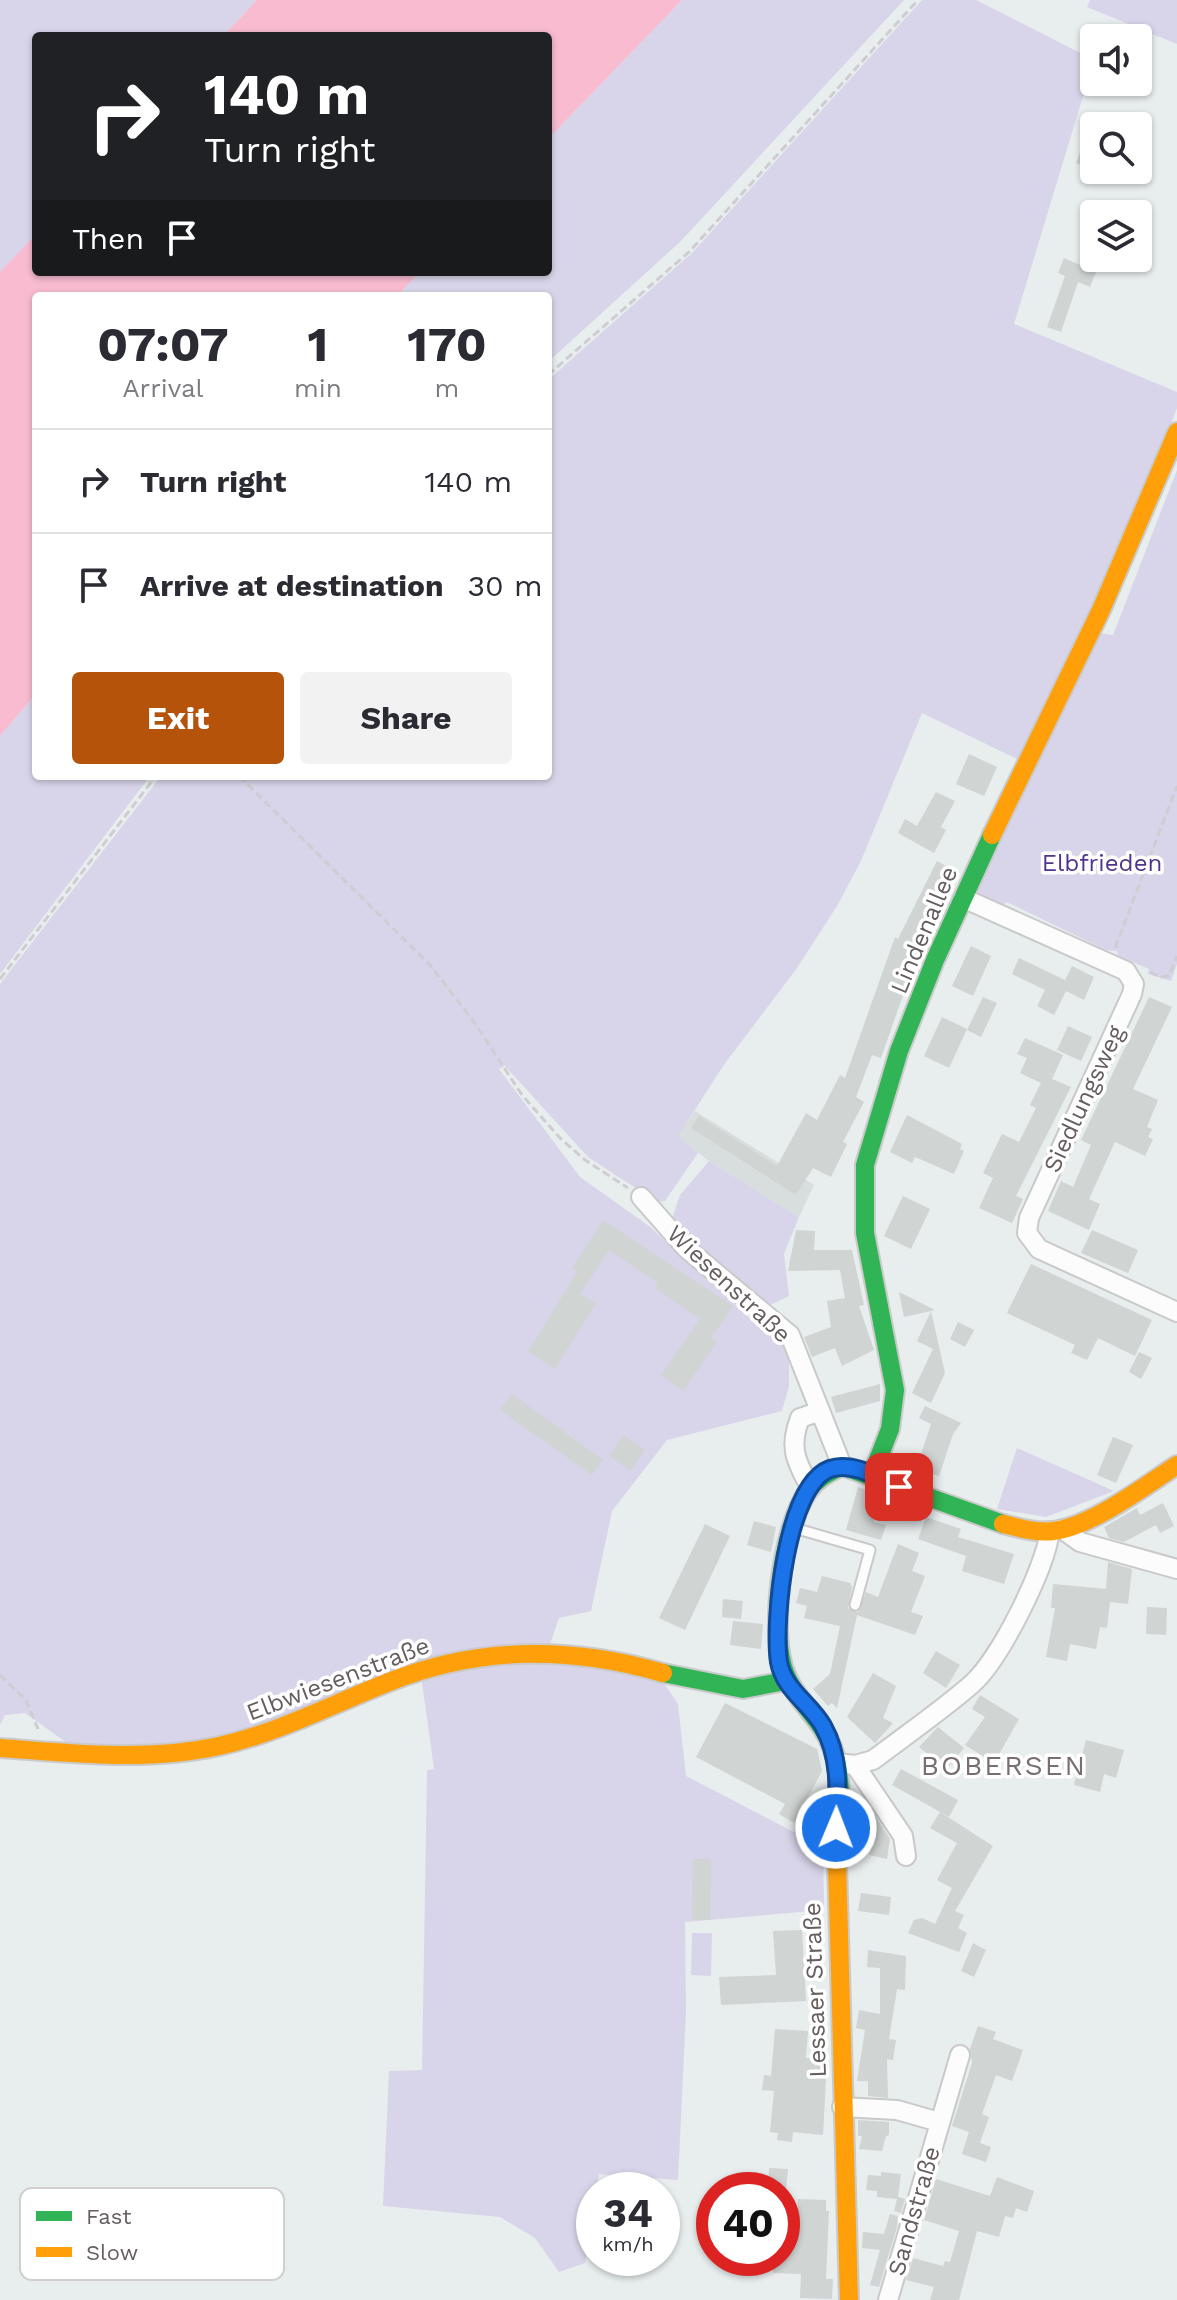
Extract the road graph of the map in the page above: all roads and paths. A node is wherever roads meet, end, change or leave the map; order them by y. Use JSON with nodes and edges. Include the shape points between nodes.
{"nodes":[{"id":1,"x":918,"y":0,"type":"edge"},
{"id":2,"x":552,"y":372,"type":"edge"},
{"id":3,"x":1177,"y":432,"type":"edge"},
{"id":4,"x":153,"y":780,"type":"edge"},
{"id":5,"x":243,"y":780,"type":"edge"},
{"id":6,"x":1177,"y":786,"type":"edge"},
{"id":7,"x":963,"y":898,"type":"junction"},
{"id":8,"x":1177,"y":956,"type":"edge"},
{"id":9,"x":1108,"y":962,"type":"junction"},
{"id":10,"x":1131,"y":976,"type":"junction"},
{"id":11,"x":0,"y":979,"type":"edge"},
{"id":12,"x":641,"y":1197,"type":"joint"},
{"id":13,"x":1177,"y":1312,"type":"edge"},
{"id":14,"x":818,"y":1412,"type":"junction"},
{"id":15,"x":1177,"y":1465,"type":"edge"},
{"id":16,"x":836,"y":1468,"type":"junction"},
{"id":17,"x":872,"y":1475,"type":"junction"},
{"id":18,"x":809,"y":1485,"type":"junction"},
{"id":19,"x":794,"y":1528,"type":"junction"},
{"id":20,"x":1056,"y":1530,"type":"junction"},
{"id":21,"x":1177,"y":1569,"type":"edge"},
{"id":22,"x":855,"y":1605,"type":"dead end"},
{"id":23,"x":0,"y":1675,"type":"edge"},
{"id":24,"x":785,"y":1681,"type":"junction"},
{"id":25,"x":0,"y":1748,"type":"edge"},
{"id":26,"x":48,"y":1751,"type":"junction"},
{"id":27,"x":846,"y":1764,"type":"junction"},
{"id":28,"x":906,"y":1856,"type":"dead end"},
{"id":29,"x":960,"y":2055,"type":"dead end"},
{"id":30,"x":842,"y":2107,"type":"junction"},
{"id":31,"x":939,"y":2122,"type":"junction"},
{"id":32,"x":849,"y":2300,"type":"edge"},
{"id":33,"x":888,"y":2300,"type":"edge"}],
"edges":[{"from":1,"to":2,"type":"path","via":[[689,252]]},
{"from":3,"to":7,"type":"street","name":"Lindenallee","via":[[1112,592]]},
{"from":4,"to":11,"type":"path"},
{"from":5,"to":12,"type":"path","via":[[430,965],[522,1095],[560,1138]]},
{"from":6,"to":9,"type":"path"},
{"from":7,"to":9,"type":"street"},
{"from":7,"to":17,"type":"street","name":"Lindenallee","via":[[907,1033],[863,1171],[863,1225],[895,1398],[889,1437]]},
{"from":8,"to":10,"type":"path","via":[[1169,976]]},
{"from":9,"to":10,"type":"street"},
{"from":10,"to":13,"type":"street","name":"Siedlungsweg","via":[[1132,994],[1029,1218],[1027,1233],[1039,1249]]},
{"from":12,"to":14,"type":"street","name":"Wiesenstraße","via":[[686,1248],[790,1335]]},
{"from":14,"to":16,"type":"street","name":"Wiesenstraße"},
{"from":14,"to":18,"type":"street","via":[[800,1418],[793,1436],[792,1453]]},
{"from":15,"to":20,"type":"street"},
{"from":16,"to":17,"type":"street"},
{"from":16,"to":18,"type":"street"},
{"from":17,"to":20,"type":"street","via":[[1014,1527]]},
{"from":18,"to":19,"type":"street"},
{"from":19,"to":22,"type":"lane","via":[[870,1550]]},
{"from":19,"to":24,"type":"street","via":[[781,1596],[779,1663]]},
{"from":20,"to":21,"type":"street","via":[[1080,1542]]},
{"from":20,"to":27,"type":"street","via":[[1032,1591],[973,1683],[873,1760]]},
{"from":23,"to":26,"type":"path","via":[[26,1700]]},
{"from":24,"to":26,"type":"street","name":"Elbwiesenstraße","via":[[743,1689],[602,1657],[481,1656],[430,1667],[285,1727],[208,1749],[98,1756]]},
{"from":24,"to":27,"type":"street","name":"Lessaer Straße"},
{"from":25,"to":26,"type":"street","name":"Elbwiesenstraße"},
{"from":27,"to":28,"type":"street","via":[[903,1836]]},
{"from":27,"to":30,"type":"street","name":"Lessaer Straße","via":[[835,1856]]},
{"from":29,"to":31,"type":"street","name":"Sandstraße"},
{"from":30,"to":31,"type":"street","name":"Sandstraße","via":[[897,2110]]},
{"from":30,"to":32,"type":"street","name":"Lessaer Straße"},
{"from":31,"to":33,"type":"street","name":"Sandstraße"}]}
